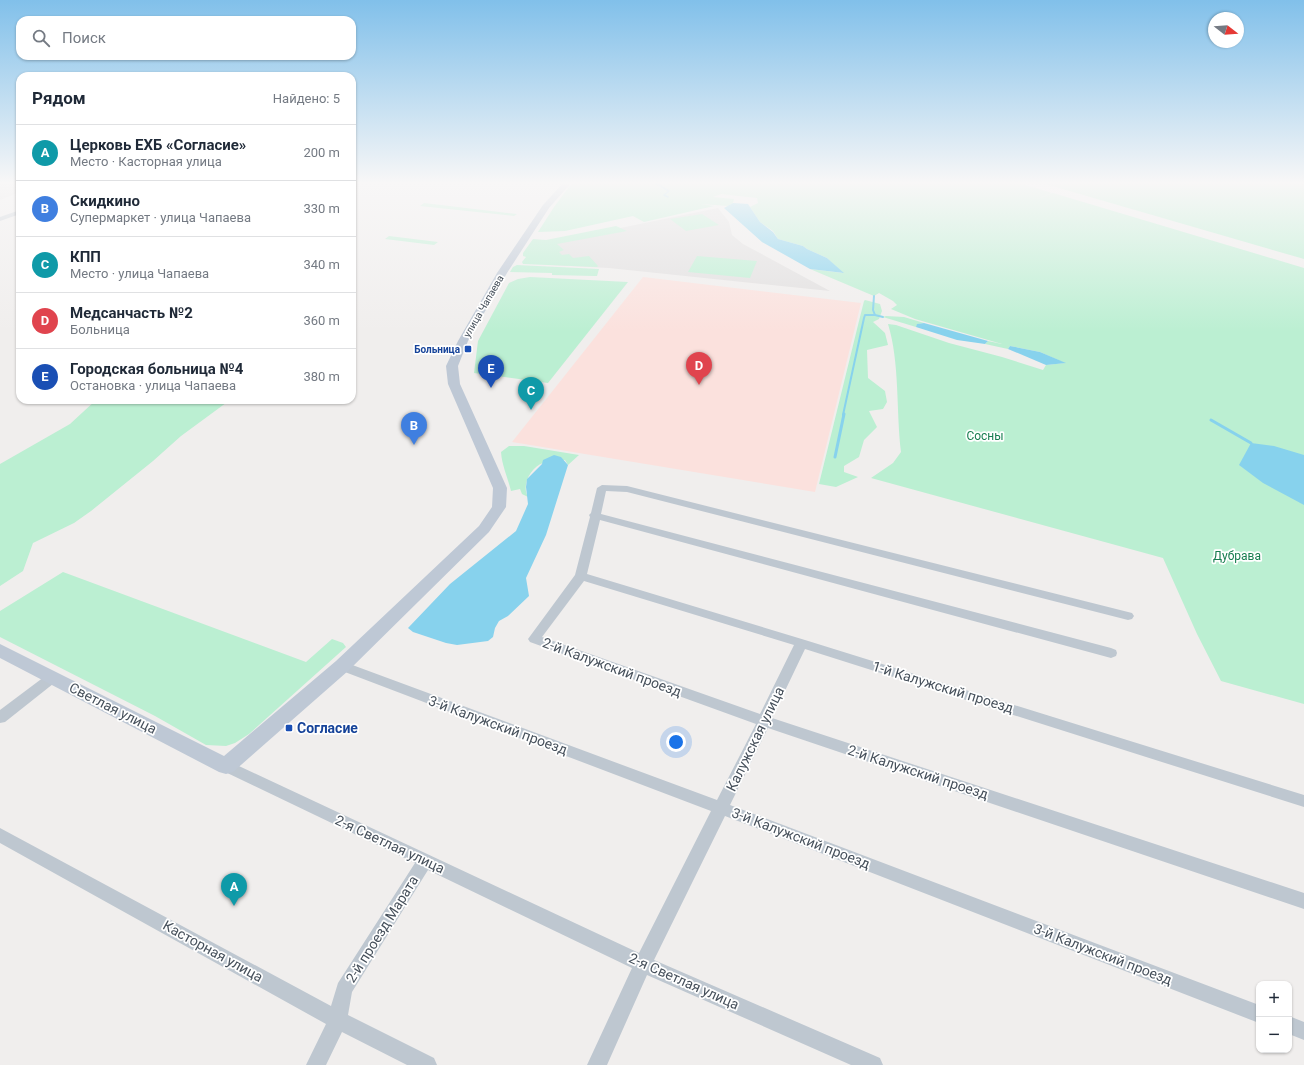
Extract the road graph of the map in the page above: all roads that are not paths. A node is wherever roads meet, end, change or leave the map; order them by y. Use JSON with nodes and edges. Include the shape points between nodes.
{"nodes":[{"id":1,"x":529,"y":233,"type":"edge"},
{"id":2,"x":594,"y":515,"type":"junction"},
{"id":3,"x":581,"y":576,"type":"junction"},
{"id":4,"x":1128,"y":616,"type":"dead end"},
{"id":5,"x":801,"y":643,"type":"junction"},
{"id":6,"x":0,"y":650,"type":"edge"},
{"id":7,"x":1111,"y":653,"type":"dead end"},
{"id":8,"x":342,"y":666,"type":"junction"},
{"id":9,"x":53,"y":677,"type":"junction"},
{"id":10,"x":0,"y":718,"type":"edge"},
{"id":11,"x":764,"y":721,"type":"junction"},
{"id":12,"x":226,"y":766,"type":"junction"},
{"id":13,"x":1304,"y":801,"type":"edge"},
{"id":14,"x":721,"y":808,"type":"junction"},
{"id":15,"x":0,"y":835,"type":"edge"},
{"id":16,"x":425,"y":861,"type":"junction"},
{"id":17,"x":1304,"y":901,"type":"edge"},
{"id":18,"x":643,"y":964,"type":"junction"},
{"id":19,"x":1256,"y":1013,"type":"edge"},
{"id":20,"x":338,"y":1020,"type":"junction"},
{"id":21,"x":1292,"y":1026,"type":"edge"},
{"id":22,"x":1304,"y":1031,"type":"edge"},
{"id":23,"x":316,"y":1065,"type":"edge"},
{"id":24,"x":427,"y":1065,"type":"edge"},
{"id":25,"x":597,"y":1065,"type":"edge"},
{"id":26,"x":873,"y":1065,"type":"edge"}],
"edges":[{"from":1,"to":8,"type":"street","name":"улица Чапаева","via":[[502,273],[463,341],[452,366],[454,384],[500,488],[499,507],[484,529]]},
{"from":2,"to":3,"type":"street"},
{"from":2,"to":4,"type":"street","via":[[602,488],[627,489]]},
{"from":2,"to":7,"type":"street"},
{"from":3,"to":5,"type":"street","name":"1-й Калужский проезд"},
{"from":3,"to":11,"type":"street","name":"2-й Калужский проезд","via":[[534,639]]},
{"from":5,"to":11,"type":"street","name":"Калужская улица"},
{"from":5,"to":13,"type":"street","name":"1-й Калужский проезд"},
{"from":6,"to":9,"type":"street","name":"Светлая улица"},
{"from":8,"to":12,"type":"street"},
{"from":8,"to":14,"type":"street","name":"3-й Калужский проезд"},
{"from":9,"to":10,"type":"street"},
{"from":9,"to":12,"type":"street","name":"Светлая улица"},
{"from":11,"to":14,"type":"street","name":"Калужская улица"},
{"from":11,"to":17,"type":"street","name":"2-й Калужский проезд"},
{"from":12,"to":16,"type":"street","name":"2-я Светлая улица"},
{"from":14,"to":18,"type":"street","name":"Калужская улица"},
{"from":14,"to":19,"type":"street","name":"3-й Калужский проезд"},
{"from":15,"to":20,"type":"street","name":"Касторная улица"},
{"from":16,"to":18,"type":"street","name":"2-я Светлая улица"},
{"from":16,"to":20,"type":"street","name":"2-й проезд Марата","via":[[344,989]]},
{"from":18,"to":25,"type":"street","name":"Калужская улица"},
{"from":18,"to":26,"type":"street","name":"2-я Светлая улица"},
{"from":20,"to":23,"type":"street","name":"2-й проезд Марата"},
{"from":20,"to":24,"type":"street","name":"Касторная улица"},
{"from":21,"to":22,"type":"street"}]}
